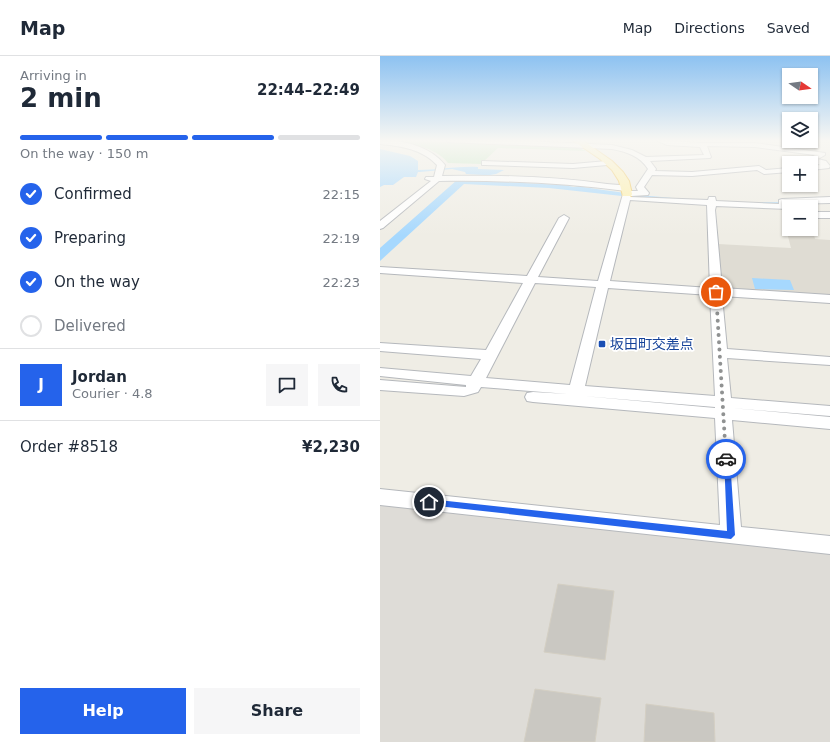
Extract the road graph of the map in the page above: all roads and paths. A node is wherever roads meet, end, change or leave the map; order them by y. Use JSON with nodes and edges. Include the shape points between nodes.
{"nodes":[{"id":1,"x":520,"y":172,"type":"edge"},
{"id":2,"x":618,"y":172,"type":"edge"},
{"id":3,"x":714,"y":172,"type":"edge"},
{"id":4,"x":651,"y":173,"type":"joint"},
{"id":5,"x":432,"y":174,"type":"junction"},
{"id":6,"x":572,"y":174,"type":"dead end"},
{"id":7,"x":645,"y":192,"type":"junction"},
{"id":8,"x":625,"y":195,"type":"junction"},
{"id":9,"x":830,"y":200,"type":"edge"},
{"id":10,"x":711,"y":204,"type":"junction"},
{"id":11,"x":782,"y":208,"type":"edge"},
{"id":12,"x":818,"y":208,"type":"edge"},
{"id":13,"x":830,"y":208,"type":"edge"},
{"id":14,"x":770,"y":209,"type":"junction"},
{"id":15,"x":782,"y":212,"type":"edge"},
{"id":16,"x":818,"y":214,"type":"edge"},
{"id":17,"x":830,"y":215,"type":"edge"},
{"id":18,"x":380,"y":218,"type":"edge"},
{"id":19,"x":564,"y":218,"type":"dead end"},
{"id":20,"x":380,"y":226,"type":"edge"},
{"id":21,"x":380,"y":270,"type":"edge"},
{"id":22,"x":531,"y":280,"type":"junction"},
{"id":23,"x":603,"y":285,"type":"junction"},
{"id":24,"x":716,"y":292,"type":"junction"},
{"id":25,"x":830,"y":299,"type":"edge"},
{"id":26,"x":380,"y":347,"type":"edge"},
{"id":27,"x":721,"y":353,"type":"junction"},
{"id":28,"x":491,"y":355,"type":"junction"},
{"id":29,"x":830,"y":361,"type":"edge"},
{"id":30,"x":380,"y":372,"type":"edge"},
{"id":31,"x":380,"y":385,"type":"edge"},
{"id":32,"x":474,"y":386,"type":"junction"},
{"id":33,"x":576,"y":395,"type":"junction"},
{"id":34,"x":724,"y":408,"type":"junction"},
{"id":35,"x":830,"y":411,"type":"edge"},
{"id":36,"x":830,"y":423,"type":"edge"},
{"id":37,"x":380,"y":497,"type":"edge"},
{"id":38,"x":731,"y":535,"type":"junction"},
{"id":39,"x":830,"y":546,"type":"edge"}],
"edges":[{"from":1,"to":6,"type":"street"},
{"from":2,"to":8,"type":"main road","via":[[625,183]]},
{"from":3,"to":4,"type":"street"},
{"from":4,"to":7,"type":"street","via":[[640,187]]},
{"from":5,"to":8,"type":"street","via":[[567,181]]},
{"from":5,"to":18,"type":"street"},
{"from":5,"to":20,"type":"street","via":[[435,182]]},
{"from":7,"to":8,"type":"street"},
{"from":7,"to":10,"type":"street"},
{"from":8,"to":10,"type":"street"},
{"from":8,"to":23,"type":"street"},
{"from":9,"to":10,"type":"street"},
{"from":10,"to":14,"type":"street"},
{"from":10,"to":24,"type":"street"},
{"from":11,"to":14,"type":"street"},
{"from":12,"to":13,"type":"street"},
{"from":14,"to":15,"type":"street"},
{"from":16,"to":17,"type":"street"},
{"from":19,"to":22,"type":"street"},
{"from":21,"to":22,"type":"street"},
{"from":22,"to":23,"type":"street"},
{"from":22,"to":28,"type":"street"},
{"from":23,"to":24,"type":"street"},
{"from":23,"to":33,"type":"street"},
{"from":24,"to":25,"type":"street"},
{"from":24,"to":27,"type":"street"},
{"from":26,"to":28,"type":"street"},
{"from":27,"to":29,"type":"street"},
{"from":27,"to":34,"type":"street"},
{"from":28,"to":32,"type":"street"},
{"from":30,"to":32,"type":"street"},
{"from":31,"to":32,"type":"street"},
{"from":32,"to":33,"type":"street"},
{"from":33,"to":34,"type":"street"},
{"from":34,"to":35,"type":"street"},
{"from":34,"to":36,"type":"street"},
{"from":34,"to":38,"type":"street"},
{"from":37,"to":38,"type":"street"},
{"from":38,"to":39,"type":"street"}]}
